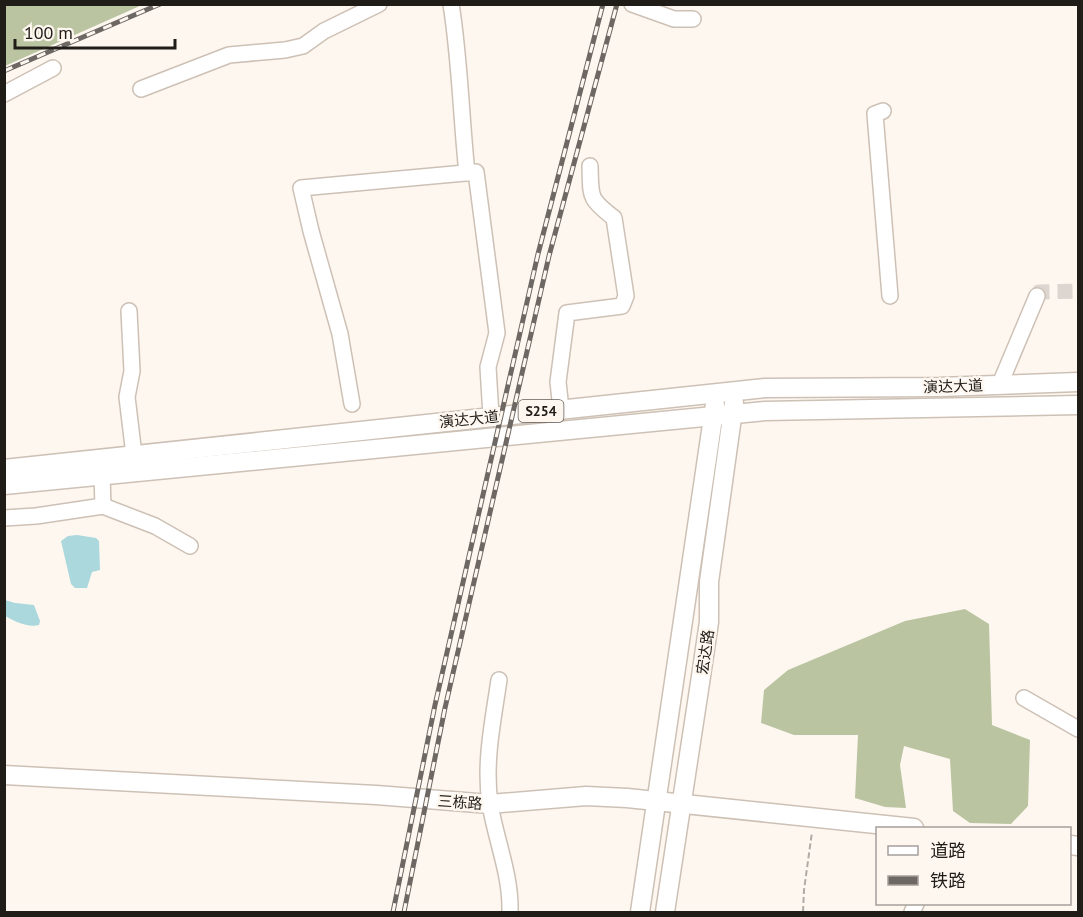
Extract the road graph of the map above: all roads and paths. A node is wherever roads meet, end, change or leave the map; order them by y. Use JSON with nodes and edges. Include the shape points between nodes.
{"nodes":[{"id":1,"x":379,"y":4,"type":"edge"},
{"id":2,"x":451,"y":4,"type":"edge"},
{"id":3,"x":632,"y":4,"type":"edge"},
{"id":4,"x":693,"y":19,"type":"dead end"},
{"id":5,"x":53,"y":68,"type":"dead end"},
{"id":6,"x":141,"y":89,"type":"dead end"},
{"id":7,"x":4,"y":93,"type":"edge"},
{"id":8,"x":883,"y":111,"type":"dead end"},
{"id":9,"x":590,"y":166,"type":"dead end"},
{"id":10,"x":466,"y":173,"type":"junction"},
{"id":11,"x":890,"y":296,"type":"dead end"},
{"id":12,"x":1037,"y":296,"type":"dead end"},
{"id":13,"x":129,"y":311,"type":"dead end"},
{"id":14,"x":1078,"y":381,"type":"edge"},
{"id":15,"x":1000,"y":384,"type":"junction"},
{"id":16,"x":736,"y":391,"type":"junction"},
{"id":17,"x":716,"y":393,"type":"junction"},
{"id":18,"x":352,"y":404,"type":"dead end"},
{"id":19,"x":1078,"y":405,"type":"edge"},
{"id":20,"x":561,"y":409,"type":"junction"},
{"id":21,"x":733,"y":414,"type":"junction"},
{"id":22,"x":714,"y":415,"type":"junction"},
{"id":23,"x":491,"y":416,"type":"junction"},
{"id":24,"x":134,"y":454,"type":"junction"},
{"id":25,"x":4,"y":469,"type":"edge"},
{"id":26,"x":102,"y":475,"type":"junction"},
{"id":27,"x":4,"y":485,"type":"edge"},
{"id":28,"x":103,"y":506,"type":"junction"},
{"id":29,"x":4,"y":518,"type":"edge"},
{"id":30,"x":190,"y":546,"type":"dead end"},
{"id":31,"x":499,"y":680,"type":"dead end"},
{"id":32,"x":1024,"y":698,"type":"dead end"},
{"id":33,"x":1078,"y":729,"type":"edge"},
{"id":34,"x":4,"y":775,"type":"edge"},
{"id":35,"x":656,"y":801,"type":"junction"},
{"id":36,"x":681,"y":803,"type":"junction"},
{"id":37,"x":490,"y":804,"type":"junction"},
{"id":38,"x":814,"y":818,"type":"junction"},
{"id":39,"x":904,"y":827,"type":"edge"},
{"id":40,"x":510,"y":912,"type":"edge"},
{"id":41,"x":640,"y":912,"type":"edge"},
{"id":42,"x":665,"y":912,"type":"edge"},
{"id":43,"x":803,"y":912,"type":"edge"}],
"edges":[{"from":1,"to":6,"type":"street","via":[[303,46],[229,55]]},
{"from":2,"to":10,"type":"street"},
{"from":3,"to":4,"type":"street","via":[[674,20]]},
{"from":5,"to":7,"type":"street"},
{"from":8,"to":11,"type":"street","via":[[875,114]]},
{"from":9,"to":20,"type":"street","via":[[594,203],[614,218],[626,296],[622,306],[567,313],[558,382]]},
{"from":10,"to":18,"type":"street","via":[[302,188],[310,231],[340,334]]},
{"from":10,"to":23,"type":"street","via":[[476,172],[497,333],[488,367]]},
{"from":12,"to":15,"type":"street"},
{"from":13,"to":24,"type":"street","via":[[132,371],[127,398]]},
{"from":14,"to":15,"type":"main road","name":"演达大道","number":"S254"},
{"from":15,"to":16,"type":"main road","name":"演达大道","number":"S254"},
{"from":16,"to":17,"type":"main road","name":"演达大道","number":"S254"},
{"from":16,"to":21,"type":"main road","name":"宏达路"},
{"from":17,"to":20,"type":"main road","name":"演达大道","number":"S254"},
{"from":17,"to":22,"type":"main road","name":"宏达路"},
{"from":19,"to":21,"type":"main road","name":"演达大道","number":"S254"},
{"from":20,"to":23,"type":"main road","name":"演达大道","number":"S254"},
{"from":21,"to":22,"type":"main road","name":"演达大道","number":"S254"},
{"from":21,"to":36,"type":"main road","name":"宏达路","via":[[709,582],[705,652]]},
{"from":22,"to":26,"type":"main road","name":"演达大道","number":"S254"},
{"from":22,"to":35,"type":"main road","name":"宏达路"},
{"from":23,"to":24,"type":"main road","name":"演达大道","number":"S254"},
{"from":24,"to":25,"type":"main road","name":"演达大道","number":"S254"},
{"from":26,"to":27,"type":"main road","name":"演达大道","number":"S254"},
{"from":26,"to":28,"type":"street"},
{"from":28,"to":29,"type":"street"},
{"from":28,"to":30,"type":"street","via":[[155,526]]},
{"from":31,"to":37,"type":"street","via":[[487,760]]},
{"from":32,"to":33,"type":"street"},
{"from":34,"to":37,"type":"main road","name":"三栋路"},
{"from":35,"to":36,"type":"main road","name":"三栋路"},
{"from":35,"to":37,"type":"main road","name":"三栋路","via":[[586,796]]},
{"from":35,"to":41,"type":"main road","name":"宏达路"},
{"from":36,"to":38,"type":"main road","name":"三栋路"},
{"from":36,"to":42,"type":"main road","name":"宏达路"},
{"from":37,"to":40,"type":"street","via":[[511,891]]},
{"from":38,"to":39,"type":"main road","name":"三栋路"},
{"from":38,"to":43,"type":"path"}]}
